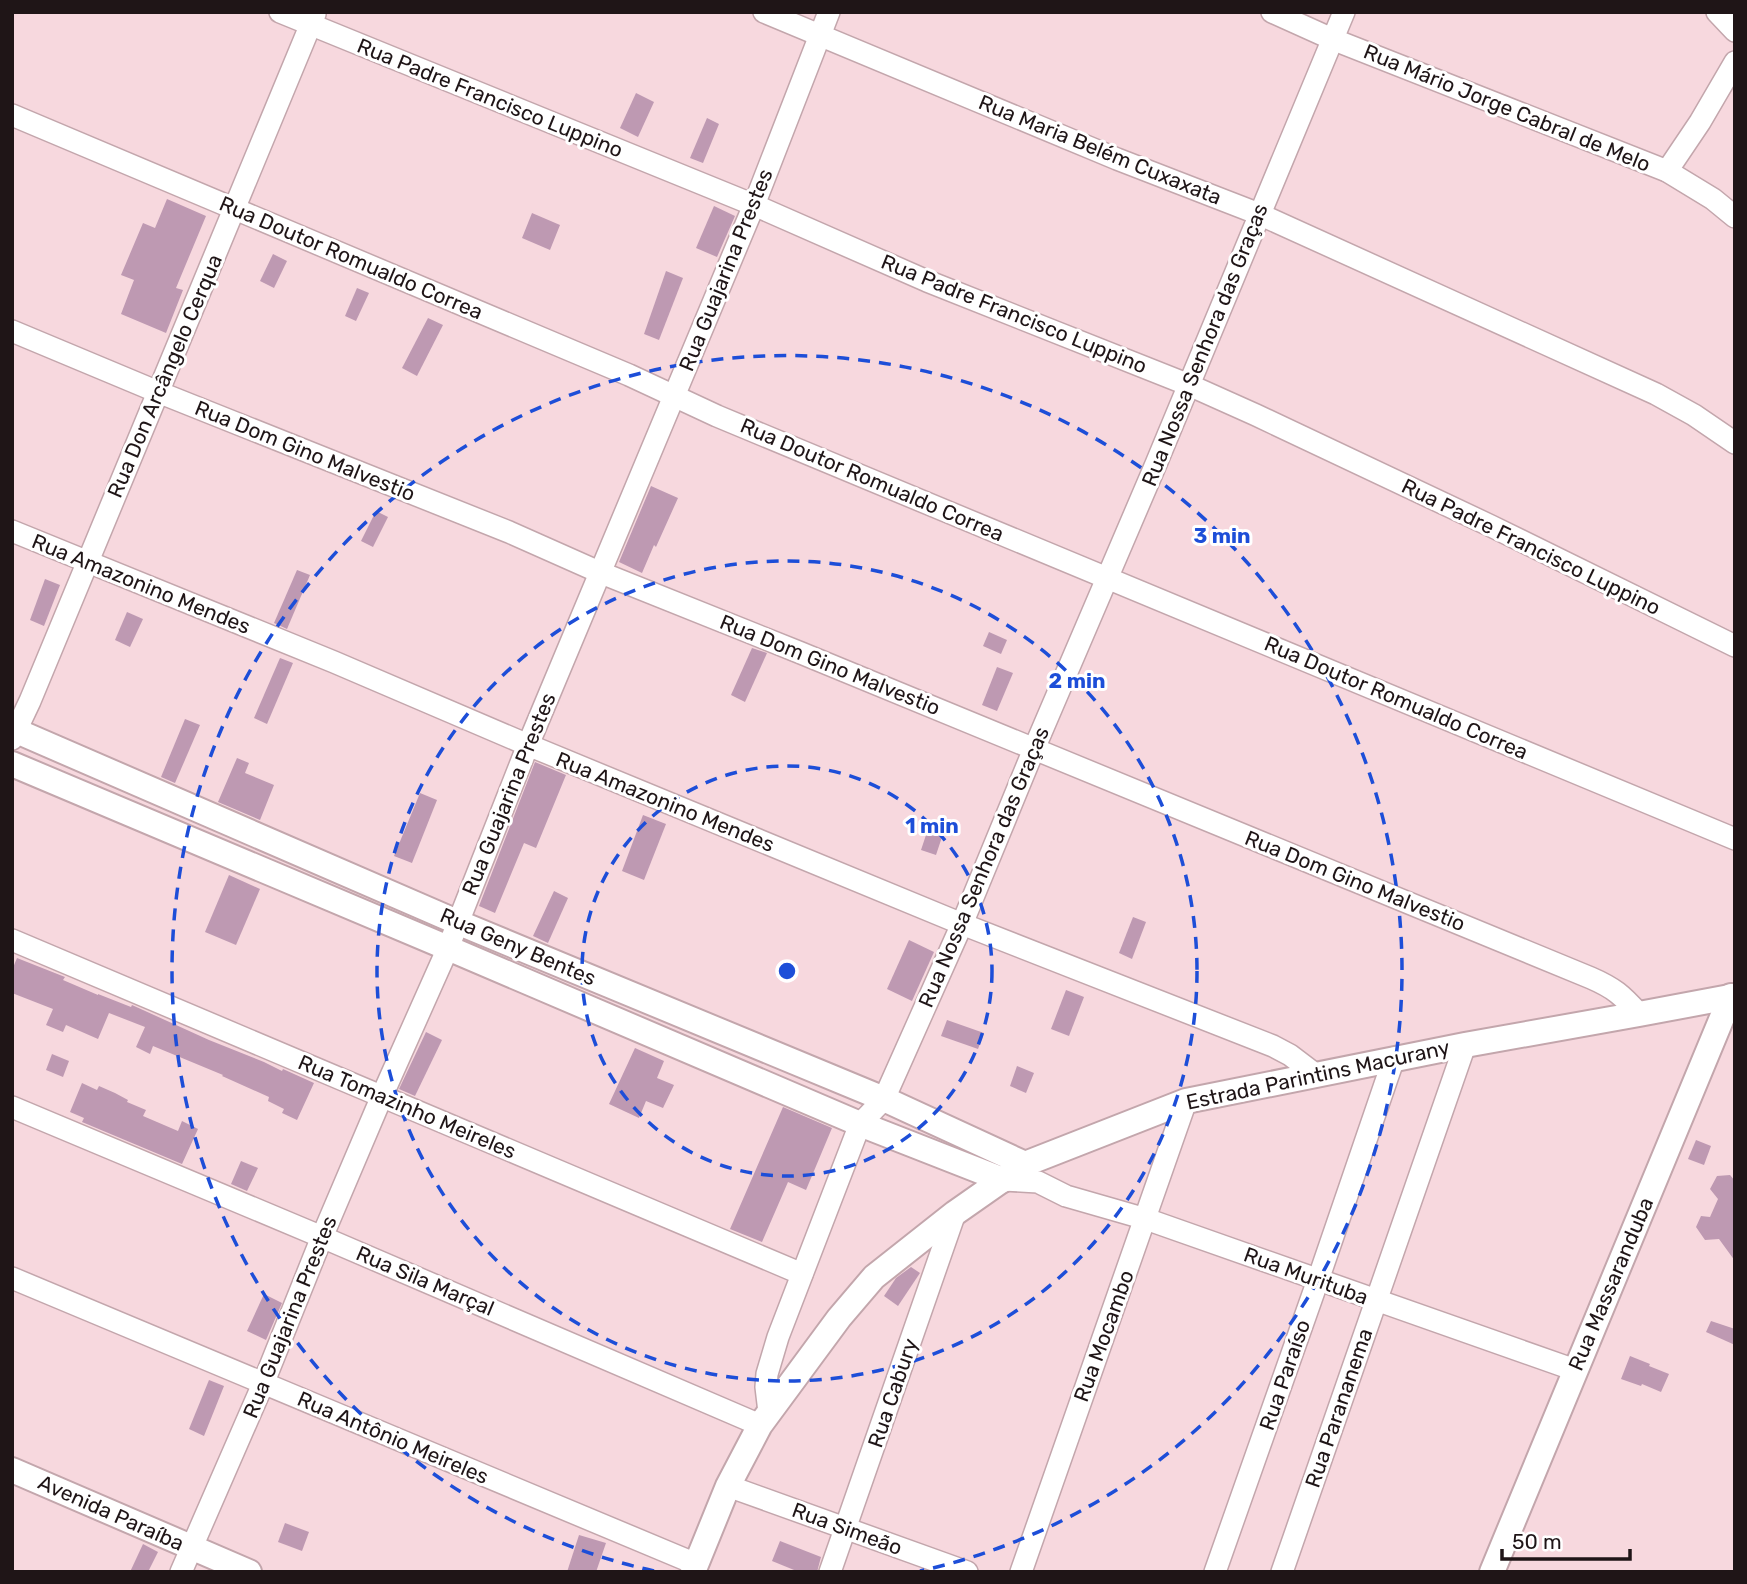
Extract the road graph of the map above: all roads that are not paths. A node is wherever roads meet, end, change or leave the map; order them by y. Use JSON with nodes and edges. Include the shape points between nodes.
{"nodes":[{"id":1,"x":280,"y":12,"type":"edge"},
{"id":2,"x":764,"y":12,"type":"edge"},
{"id":3,"x":829,"y":12,"type":"edge"},
{"id":4,"x":1272,"y":12,"type":"edge"},
{"id":5,"x":1344,"y":12,"type":"edge"},
{"id":6,"x":1717,"y":12,"type":"edge"},
{"id":7,"x":313,"y":18,"type":"edge"},
{"id":8,"x":1735,"y":32,"type":"edge"},
{"id":9,"x":821,"y":35,"type":"junction"},
{"id":10,"x":1332,"y":38,"type":"junction"},
{"id":11,"x":1735,"y":62,"type":"edge"},
{"id":12,"x":12,"y":116,"type":"edge"},
{"id":13,"x":1667,"y":170,"type":"junction"},
{"id":14,"x":754,"y":205,"type":"junction"},
{"id":15,"x":234,"y":209,"type":"junction"},
{"id":16,"x":1259,"y":214,"type":"junction"},
{"id":17,"x":1735,"y":217,"type":"edge"},
{"id":18,"x":12,"y":331,"type":"edge"},
{"id":19,"x":1189,"y":385,"type":"junction"},
{"id":20,"x":158,"y":392,"type":"junction"},
{"id":21,"x":674,"y":395,"type":"junction"},
{"id":22,"x":1735,"y":443,"type":"edge"},
{"id":23,"x":12,"y":531,"type":"edge"},
{"id":24,"x":87,"y":563,"type":"junction"},
{"id":25,"x":599,"y":572,"type":"junction"},
{"id":26,"x":1107,"y":578,"type":"junction"},
{"id":27,"x":1735,"y":646,"type":"edge"},
{"id":28,"x":14,"y":733,"type":"edge"},
{"id":29,"x":527,"y":745,"type":"junction"},
{"id":30,"x":1034,"y":749,"type":"junction"},
{"id":31,"x":12,"y":764,"type":"edge"},
{"id":32,"x":1735,"y":839,"type":"edge"},
{"id":33,"x":457,"y":922,"type":"junction"},
{"id":34,"x":962,"y":924,"type":"junction"},
{"id":35,"x":12,"y":940,"type":"edge"},
{"id":36,"x":447,"y":948,"type":"junction"},
{"id":37,"x":1733,"y":996,"type":"edge"},
{"id":38,"x":1639,"y":1014,"type":"junction"},
{"id":39,"x":1465,"y":1045,"type":"junction"},
{"id":40,"x":1394,"y":1058,"type":"junction"},
{"id":41,"x":1315,"y":1074,"type":"junction"},
{"id":42,"x":382,"y":1096,"type":"junction"},
{"id":43,"x":884,"y":1099,"type":"junction"},
{"id":44,"x":1186,"y":1101,"type":"junction"},
{"id":45,"x":12,"y":1107,"type":"edge"},
{"id":46,"x":860,"y":1124,"type":"junction"},
{"id":47,"x":1032,"y":1173,"type":"junction"},
{"id":48,"x":1003,"y":1180,"type":"junction"},
{"id":49,"x":955,"y":1213,"type":"junction"},
{"id":50,"x":1146,"y":1219,"type":"junction"},
{"id":51,"x":322,"y":1237,"type":"junction"},
{"id":52,"x":802,"y":1274,"type":"junction"},
{"id":53,"x":12,"y":1278,"type":"edge"},
{"id":54,"x":1318,"y":1280,"type":"junction"},
{"id":55,"x":1377,"y":1301,"type":"junction"},
{"id":56,"x":1575,"y":1370,"type":"junction"},
{"id":57,"x":263,"y":1384,"type":"junction"},
{"id":58,"x":764,"y":1418,"type":"junction"},
{"id":59,"x":12,"y":1470,"type":"edge"},
{"id":60,"x":728,"y":1486,"type":"junction"},
{"id":61,"x":845,"y":1529,"type":"junction"},
{"id":62,"x":191,"y":1548,"type":"junction"},
{"id":63,"x":694,"y":1568,"type":"edge"},
{"id":64,"x":181,"y":1572,"type":"edge"},
{"id":65,"x":249,"y":1572,"type":"edge"},
{"id":66,"x":830,"y":1572,"type":"edge"},
{"id":67,"x":967,"y":1572,"type":"edge"},
{"id":68,"x":1021,"y":1572,"type":"edge"},
{"id":69,"x":1215,"y":1572,"type":"edge"},
{"id":70,"x":1282,"y":1572,"type":"edge"},
{"id":71,"x":1492,"y":1572,"type":"edge"}],
"edges":[{"from":1,"to":7,"type":"street","name":"Rua Padre Francisco Luppino"},
{"from":2,"to":9,"type":"street","name":"Rua Maria Belém Cuxaxata"},
{"from":3,"to":9,"type":"street","name":"Rua Guajarina Prestes"},
{"from":4,"to":10,"type":"street","name":"Rua Mário Jorge Cabral de Melo"},
{"from":5,"to":10,"type":"street","name":"Rua Nossa Senhora das Graças"},
{"from":6,"to":8,"type":"street"},
{"from":7,"to":14,"type":"street","name":"Rua Padre Francisco Luppino"},
{"from":7,"to":15,"type":"street","name":"Rua Don Arcângelo Cerqua"},
{"from":9,"to":14,"type":"street","name":"Rua Guajarina Prestes"},
{"from":9,"to":16,"type":"street","name":"Rua Maria Belém Cuxaxata"},
{"from":10,"to":13,"type":"street","name":"Rua Mário Jorge Cabral de Melo"},
{"from":10,"to":16,"type":"street","name":"Rua Nossa Senhora das Graças"},
{"from":11,"to":13,"type":"street"},
{"from":12,"to":15,"type":"street","name":"Rua Doutor Romualdo Correa"},
{"from":13,"to":17,"type":"street","name":"Rua Mário Jorge Cabral de Melo"},
{"from":14,"to":19,"type":"street","name":"Rua Padre Francisco Luppino","via":[[927,281]]},
{"from":14,"to":21,"type":"street","name":"Rua Guajarina Prestes"},
{"from":15,"to":20,"type":"street","name":"Rua Don Arcângelo Cerqua"},
{"from":15,"to":21,"type":"street","name":"Rua Doutor Romualdo Correa"},
{"from":16,"to":19,"type":"street","name":"Rua Nossa Senhora das Graças"},
{"from":16,"to":22,"type":"street","name":"Rua Maria Belém Cuxaxata","via":[[1656,394]]},
{"from":18,"to":20,"type":"street","name":"Rua Dom Gino Malvestio"},
{"from":19,"to":26,"type":"street","name":"Rua Nossa Senhora das Graças"},
{"from":19,"to":27,"type":"street","name":"Rua Padre Francisco Luppino"},
{"from":20,"to":24,"type":"street","name":"Rua Don Arcângelo Cerqua"},
{"from":20,"to":25,"type":"street","name":"Rua Dom Gino Malvestio"},
{"from":21,"to":25,"type":"street","name":"Rua Guajarina Prestes"},
{"from":21,"to":26,"type":"street","name":"Rua Doutor Romualdo Correa"},
{"from":23,"to":24,"type":"street","name":"Rua Amazonino Mendes"},
{"from":24,"to":28,"type":"street","name":"Rua Don Arcângelo Cerqua"},
{"from":24,"to":29,"type":"street","name":"Rua Amazonino Mendes"},
{"from":25,"to":29,"type":"street","name":"Rua Guajarina Prestes"},
{"from":25,"to":30,"type":"street","name":"Rua Dom Gino Malvestio"},
{"from":26,"to":30,"type":"street","name":"Rua Nossa Senhora das Graças"},
{"from":26,"to":32,"type":"street","name":"Rua Doutor Romualdo Correa"},
{"from":28,"to":33,"type":"street","name":"Rua Geny Bentes"},
{"from":29,"to":33,"type":"street","name":"Rua Guajarina Prestes"},
{"from":29,"to":34,"type":"street","name":"Rua Amazonino Mendes"},
{"from":30,"to":34,"type":"street","name":"Rua Nossa Senhora das Graças"},
{"from":30,"to":38,"type":"street","name":"Rua Dom Gino Malvestio","via":[[1591,978],[1623,996]]},
{"from":31,"to":36,"type":"street","name":"Rua Geny Bentes"},
{"from":33,"to":36,"type":"street","name":"Rua Guajarina Prestes"},
{"from":33,"to":43,"type":"street","name":"Rua Geny Bentes"},
{"from":34,"to":41,"type":"street","name":"Rua Amazonino Mendes","via":[[1273,1045]]},
{"from":34,"to":43,"type":"street","name":"Rua Nossa Senhora das Graças"},
{"from":35,"to":42,"type":"street","name":"Rua Tomazinho Meireles"},
{"from":36,"to":42,"type":"street","name":"Rua Guajarina Prestes"},
{"from":36,"to":46,"type":"street","name":"Rua Geny Bentes"},
{"from":37,"to":38,"type":"street","name":"Estrada Parintins Macurany"},
{"from":37,"to":56,"type":"street","name":"Rua Massaranduba"},
{"from":38,"to":39,"type":"street","name":"Estrada Parintins Macurany"},
{"from":39,"to":40,"type":"street","name":"Estrada Parintins Macurany"},
{"from":39,"to":55,"type":"street","name":"Rua Parananema"},
{"from":40,"to":41,"type":"street","name":"Estrada Parintins Macurany"},
{"from":40,"to":54,"type":"street","name":"Rua Paraíso"},
{"from":41,"to":44,"type":"street","name":"Estrada Parintins Macurany"},
{"from":42,"to":51,"type":"street","name":"Rua Guajarina Prestes"},
{"from":42,"to":52,"type":"street","name":"Rua Tomazinho Meireles"},
{"from":43,"to":46,"type":"street","name":"Rua Nossa Senhora das Graças"},
{"from":43,"to":47,"type":"street","name":"Rua Geny Bentes"},
{"from":44,"to":47,"type":"street","name":"Estrada Parintins Macurany"},
{"from":44,"to":50,"type":"street","name":"Rua Mocambo"},
{"from":45,"to":51,"type":"street","name":"Rua Sila Marçal"},
{"from":46,"to":48,"type":"street","name":"Rua Geny Bentes"},
{"from":46,"to":52,"type":"street","name":"Rua Nossa Senhora das Graças"},
{"from":47,"to":48,"type":"street","name":"Estrada Parintins Macurany"},
{"from":47,"to":50,"type":"street","name":"Rua Murituba","via":[[1066,1196]]},
{"from":48,"to":49,"type":"street","name":"Estrada Parintins Macurany"},
{"from":49,"to":58,"type":"street","name":"Estrada Parintins Macurany","via":[[874,1277]]},
{"from":49,"to":61,"type":"street","name":"Rua Cabury"},
{"from":50,"to":54,"type":"street","name":"Rua Murituba"},
{"from":50,"to":68,"type":"street","name":"Rua Mocambo"},
{"from":51,"to":57,"type":"street","name":"Rua Guajarina Prestes"},
{"from":51,"to":58,"type":"street","name":"Rua Sila Marçal"},
{"from":52,"to":58,"type":"street","name":"Rua Nossa Senhora das Graças","via":[[767,1374]]},
{"from":53,"to":57,"type":"street","name":"Rua Antônio Meireles"},
{"from":54,"to":55,"type":"street","name":"Rua Murituba"},
{"from":54,"to":69,"type":"street","name":"Rua Paraíso"},
{"from":55,"to":56,"type":"street","name":"Rua Murituba"},
{"from":55,"to":70,"type":"street","name":"Rua Parananema"},
{"from":56,"to":71,"type":"street","name":"Rua Massaranduba"},
{"from":57,"to":62,"type":"street","name":"Rua Guajarina Prestes"},
{"from":57,"to":63,"type":"street","name":"Rua Antônio Meireles"},
{"from":58,"to":60,"type":"street","name":"Estrada Parintins Macurany"},
{"from":59,"to":62,"type":"street","name":"Avenida Paraíba"},
{"from":60,"to":61,"type":"street","name":"Rua Simeão"},
{"from":60,"to":63,"type":"street","name":"Estrada Parintins Macurany"},
{"from":61,"to":66,"type":"street","name":"Rua Cabury"},
{"from":61,"to":67,"type":"street","name":"Rua Simeão"},
{"from":62,"to":64,"type":"street","name":"Rua Guajarina Prestes"},
{"from":62,"to":65,"type":"street","name":"Avenida Paraíba"}]}
